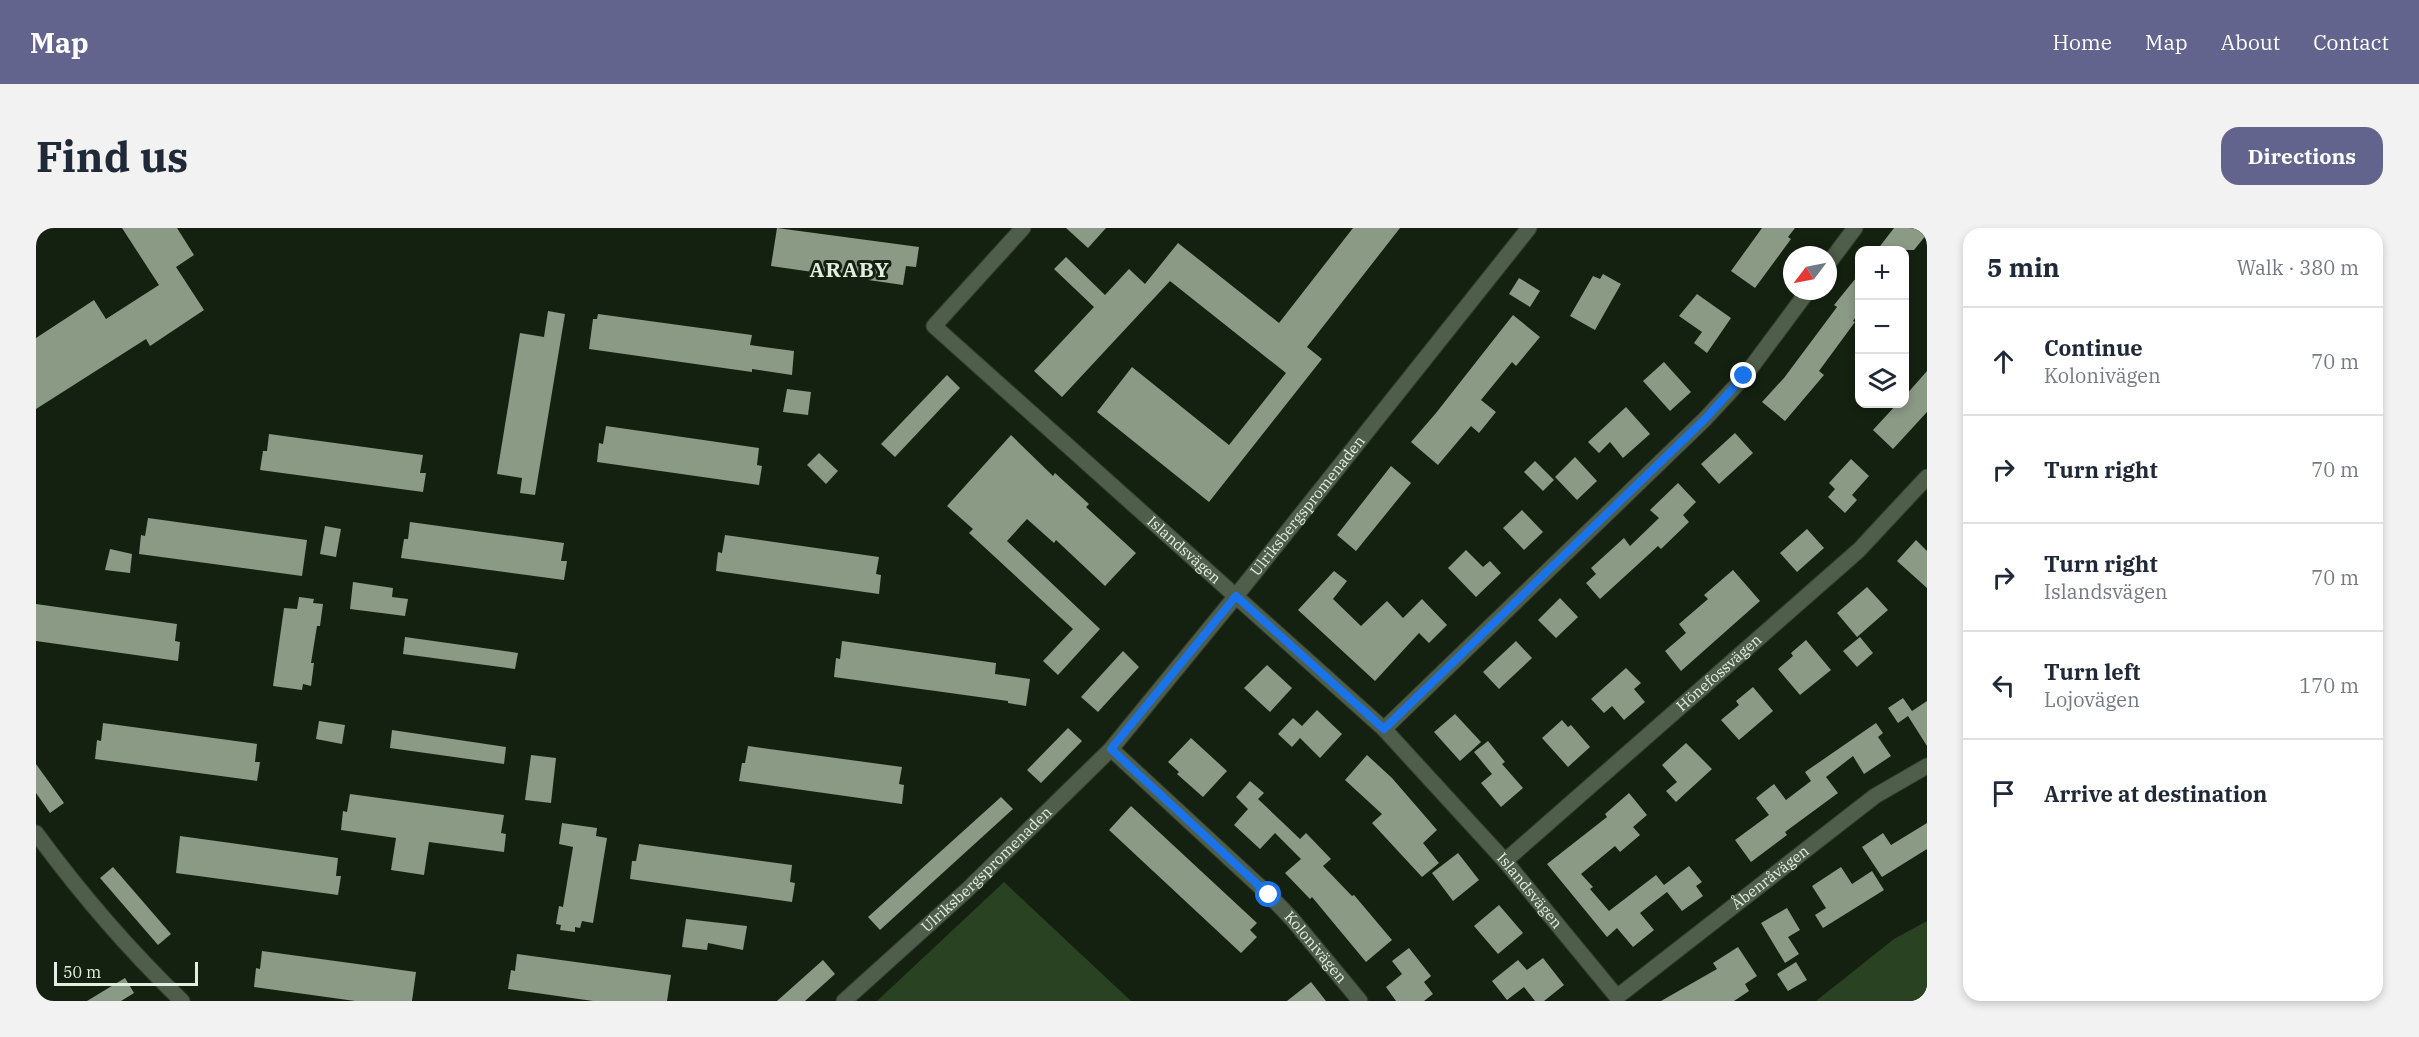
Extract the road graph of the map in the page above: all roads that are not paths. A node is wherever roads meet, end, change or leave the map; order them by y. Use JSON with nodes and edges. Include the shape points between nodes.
{"nodes":[{"id":1,"x":1023,"y":228,"type":"edge"},
{"id":2,"x":1529,"y":228,"type":"edge"},
{"id":3,"x":1855,"y":228,"type":"edge"},
{"id":4,"x":1837,"y":252,"type":"edge"},
{"id":5,"x":1801,"y":300,"type":"edge"},
{"id":6,"x":1927,"y":477,"type":"edge"},
{"id":7,"x":1236,"y":596,"type":"junction"},
{"id":8,"x":1384,"y":729,"type":"junction"},
{"id":9,"x":1111,"y":749,"type":"junction"},
{"id":10,"x":1927,"y":766,"type":"edge"},
{"id":11,"x":36,"y":833,"type":"edge"},
{"id":12,"x":1505,"y":861,"type":"junction"},
{"id":13,"x":1617,"y":997,"type":"joint"},
{"id":14,"x":182,"y":1001,"type":"edge"},
{"id":15,"x":844,"y":1001,"type":"edge"},
{"id":16,"x":1360,"y":1001,"type":"edge"}],
"edges":[{"from":1,"to":7,"type":"street","name":"Islandsvägen","via":[[934,326]]},
{"from":2,"to":7,"type":"street","name":"Ulriksbergspromenaden"},
{"from":3,"to":4,"type":"street"},
{"from":5,"to":8,"type":"street","via":[[1744,376],[1705,419]]},
{"from":6,"to":12,"type":"street","name":"Hönefossvägen","via":[[1859,550]]},
{"from":7,"to":8,"type":"street","name":"Islandsvägen"},
{"from":7,"to":9,"type":"street","name":"Ulriksbergspromenaden"},
{"from":8,"to":12,"type":"street","name":"Islandsvägen"},
{"from":9,"to":15,"type":"street","name":"Ulriksbergspromenaden","via":[[967,890]]},
{"from":9,"to":16,"type":"street","name":"Kolonivägen","via":[[1269,895]]},
{"from":10,"to":13,"type":"street","name":"Åbenråvägen","via":[[1875,796]]},
{"from":11,"to":14,"type":"street","via":[[127,944]]},
{"from":12,"to":13,"type":"street","name":"Islandsvägen"}]}
